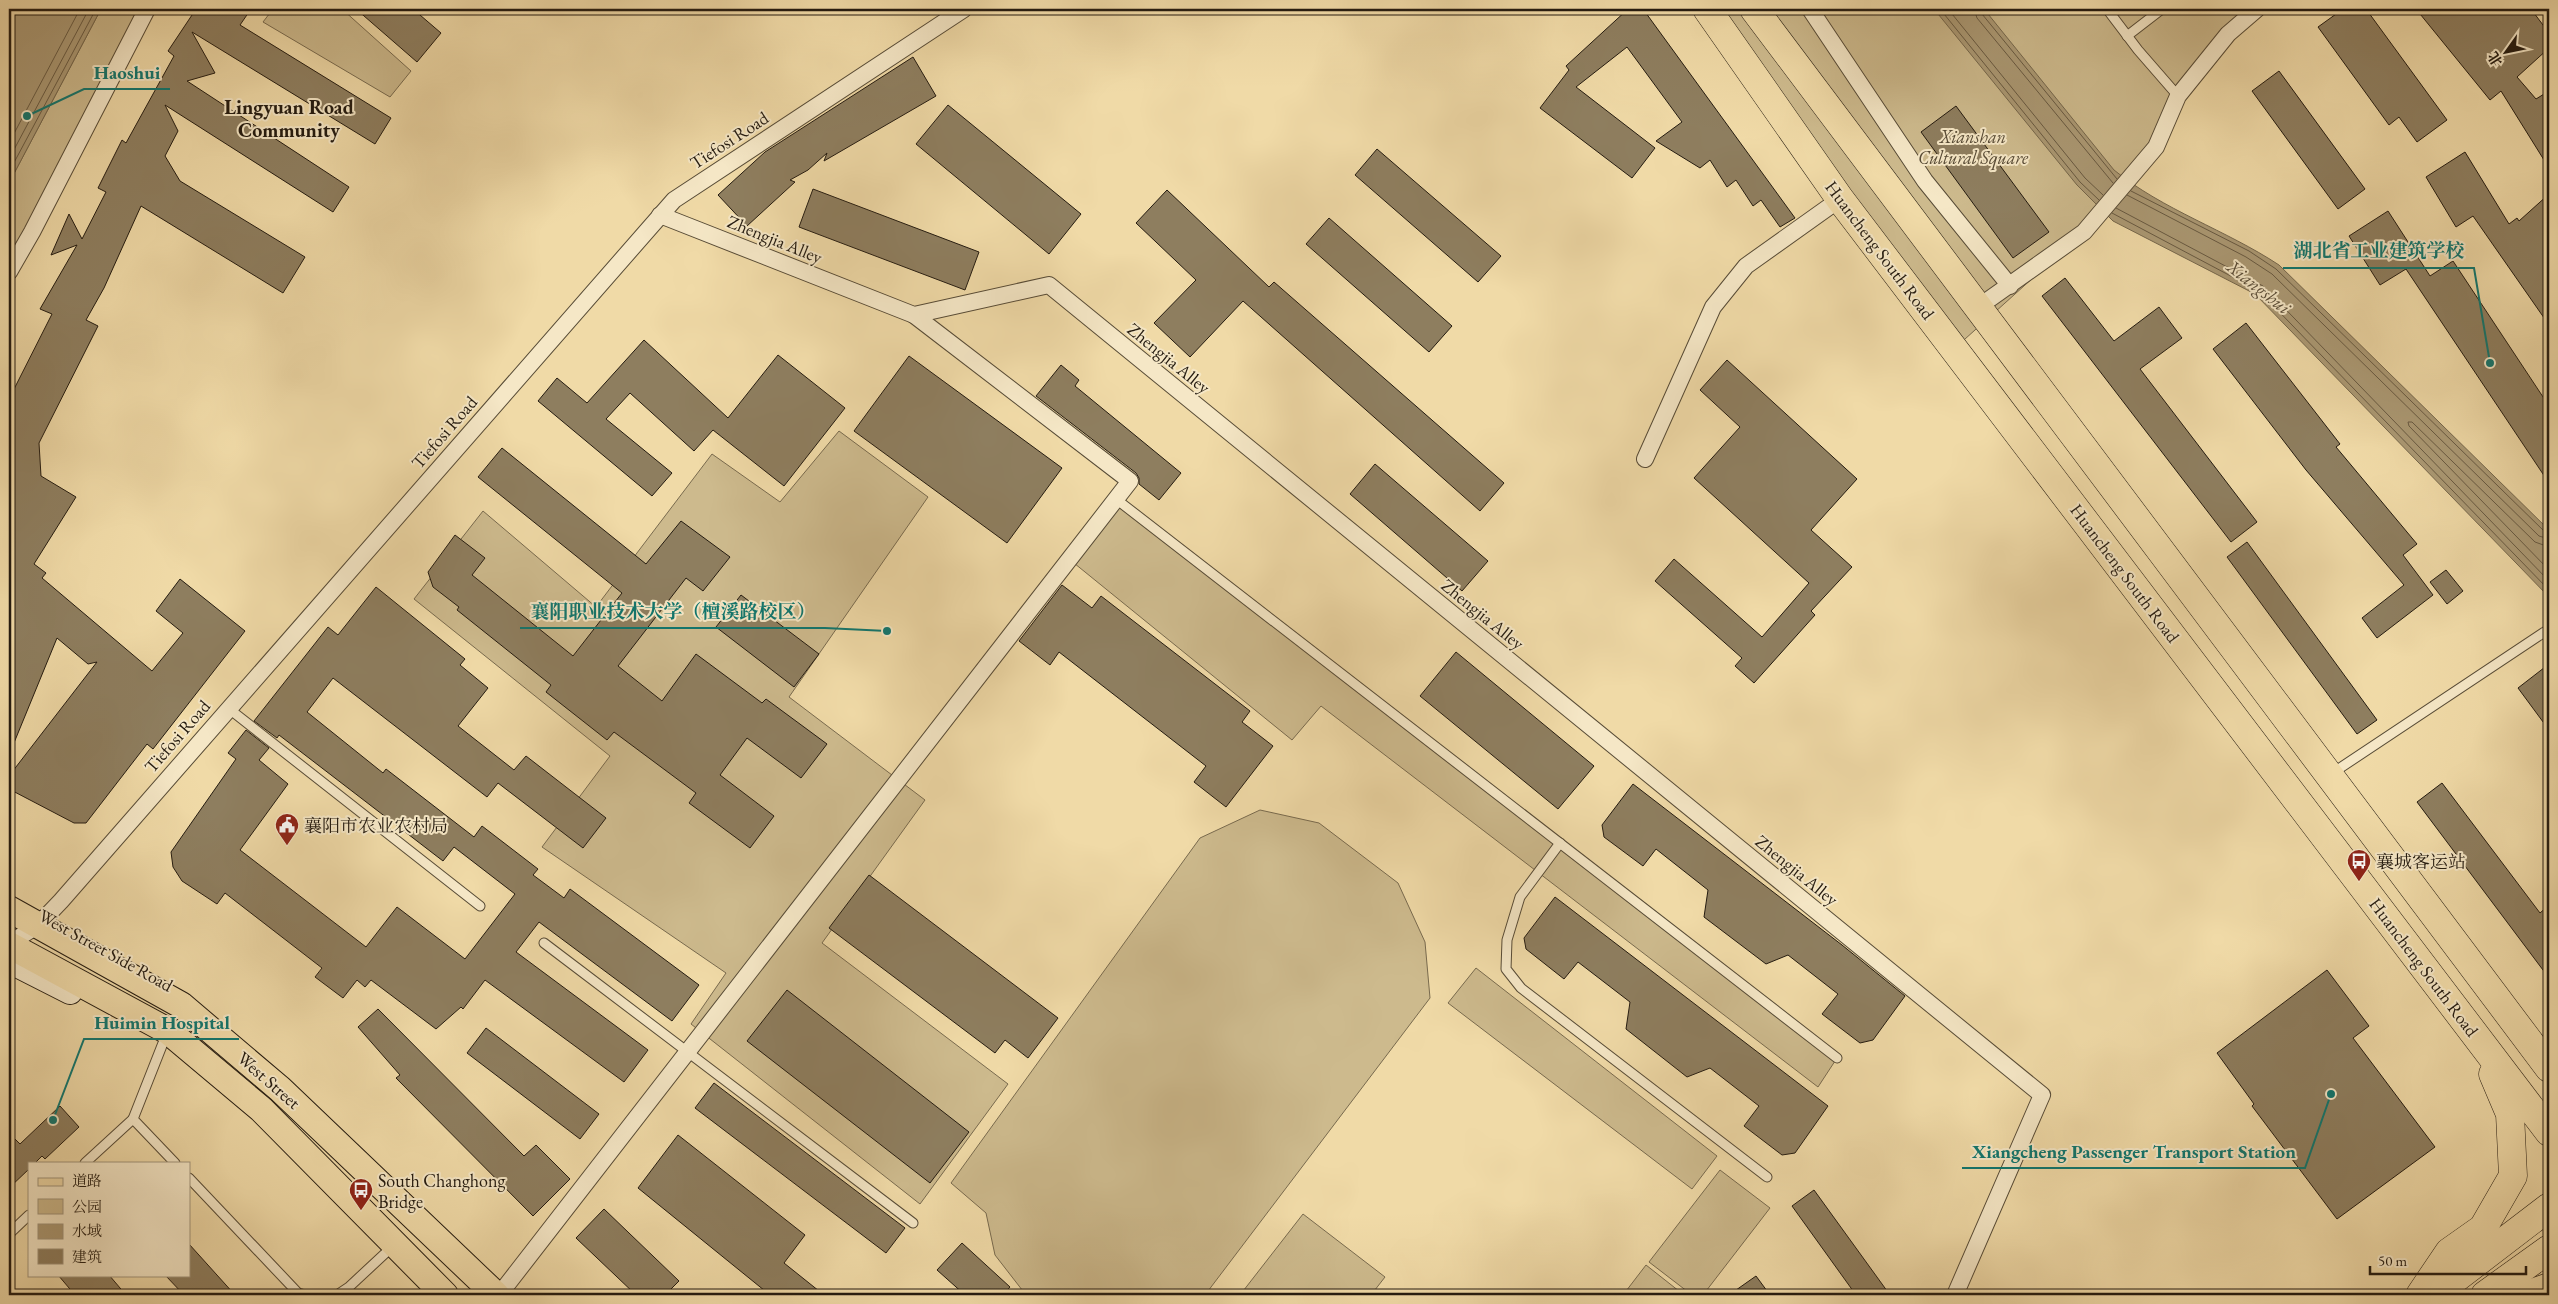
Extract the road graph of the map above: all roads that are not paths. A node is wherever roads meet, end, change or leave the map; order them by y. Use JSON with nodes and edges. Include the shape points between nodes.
{"nodes":[{"id":1,"x":147,"y":9,"type":"edge"},
{"id":2,"x":1707,"y":9,"type":"edge"},
{"id":3,"x":1754,"y":9,"type":"edge"},
{"id":4,"x":1810,"y":9,"type":"edge"},
{"id":5,"x":2107,"y":9,"type":"edge"},
{"id":6,"x":2162,"y":9,"type":"edge"},
{"id":7,"x":2257,"y":9,"type":"edge"},
{"id":8,"x":958,"y":10,"type":"edge"},
{"id":9,"x":2128,"y":36,"type":"junction"},
{"id":10,"x":2178,"y":96,"type":"junction"},
{"id":11,"x":1840,"y":199,"type":"junction"},
{"id":12,"x":660,"y":215,"type":"junction"},
{"id":13,"x":9,"y":272,"type":"edge"},
{"id":14,"x":2010,"y":286,"type":"junction"},
{"id":15,"x":1977,"y":308,"type":"junction"},
{"id":16,"x":914,"y":315,"type":"junction"},
{"id":17,"x":1645,"y":459,"type":"dead end"},
{"id":18,"x":1116,"y":499,"type":"junction"},
{"id":19,"x":2549,"y":629,"type":"edge"},
{"id":20,"x":228,"y":708,"type":"junction"},
{"id":21,"x":2328,"y":776,"type":"junction"},
{"id":22,"x":1560,"y":843,"type":"junction"},
{"id":23,"x":9,"y":895,"type":"edge"},
{"id":24,"x":480,"y":906,"type":"dead end"},
{"id":25,"x":9,"y":909,"type":"edge"},
{"id":26,"x":42,"y":920,"type":"junction"},
{"id":27,"x":544,"y":943,"type":"dead end"},
{"id":28,"x":9,"y":945,"type":"edge"},
{"id":29,"x":9,"y":961,"type":"edge"},
{"id":30,"x":2474,"y":1032,"type":"junction"},
{"id":31,"x":163,"y":1043,"type":"junction"},
{"id":32,"x":688,"y":1052,"type":"junction"},
{"id":33,"x":1837,"y":1058,"type":"dead end"},
{"id":34,"x":2549,"y":1068,"type":"edge"},
{"id":35,"x":133,"y":1118,"type":"junction"},
{"id":36,"x":2549,"y":1132,"type":"edge"},
{"id":37,"x":86,"y":1162,"type":"edge"},
{"id":38,"x":174,"y":1162,"type":"edge"},
{"id":39,"x":1767,"y":1177,"type":"dead end"},
{"id":40,"x":190,"y":1179,"type":"edge"},
{"id":41,"x":2549,"y":1207,"type":"edge"},
{"id":42,"x":28,"y":1216,"type":"edge"},
{"id":43,"x":913,"y":1222,"type":"dead end"},
{"id":44,"x":9,"y":1234,"type":"edge"},
{"id":45,"x":391,"y":1248,"type":"junction"},
{"id":46,"x":2549,"y":1249,"type":"edge"},
{"id":47,"x":2549,"y":1287,"type":"edge"},
{"id":48,"x":501,"y":1294,"type":"edge"},
{"id":49,"x":305,"y":1295,"type":"edge"},
{"id":50,"x":337,"y":1295,"type":"edge"},
{"id":51,"x":432,"y":1295,"type":"edge"},
{"id":52,"x":445,"y":1295,"type":"edge"},
{"id":53,"x":1955,"y":1295,"type":"edge"},
{"id":54,"x":2420,"y":1295,"type":"edge"},
{"id":55,"x":2434,"y":1295,"type":"edge"},
{"id":56,"x":2485,"y":1295,"type":"edge"},
{"id":57,"x":2528,"y":1295,"type":"edge"}],
"edges":[{"from":1,"to":13,"type":"street"},
{"from":2,"to":11,"type":"highway","name":"Huancheng South Road"},
{"from":3,"to":15,"type":"highway"},
{"from":4,"to":14,"type":"street","via":[[1925,181]]},
{"from":5,"to":9,"type":"lane"},
{"from":6,"to":9,"type":"lane"},
{"from":7,"to":10,"type":"street","via":[[2228,34]]},
{"from":8,"to":12,"type":"street","name":"Tiefosi Road","via":[[674,200]]},
{"from":9,"to":10,"type":"lane"},
{"from":10,"to":14,"type":"street","via":[[2156,146],[2084,232]]},
{"from":11,"to":17,"type":"street","via":[[1746,266],[1713,307]]},
{"from":11,"to":30,"type":"highway","name":"Huancheng South Road"},
{"from":12,"to":16,"type":"street","name":"Zhengjia Alley"},
{"from":12,"to":20,"type":"street","name":"Tiefosi Road"},
{"from":14,"to":15,"type":"street"},
{"from":15,"to":21,"type":"highway"},
{"from":16,"to":18,"type":"street","via":[[1130,481]]},
{"from":16,"to":53,"type":"street","name":"Zhengjia Alley","via":[[1048,286],[2042,1095]]},
{"from":18,"to":22,"type":"lane"},
{"from":18,"to":32,"type":"street"},
{"from":19,"to":21,"type":"lane"},
{"from":20,"to":24,"type":"lane"},
{"from":20,"to":26,"type":"street","name":"Tiefosi Road"},
{"from":21,"to":34,"type":"highway"},
{"from":22,"to":33,"type":"lane"},
{"from":22,"to":39,"type":"lane","via":[[1520,897],[1507,940],[1506,969],[1521,988]]},
{"from":23,"to":26,"type":"street","name":"West Street Side Road"},
{"from":25,"to":26,"type":"main road","name":"West Street"},
{"from":26,"to":28,"type":"street","name":"Tiefosi Road"},
{"from":26,"to":48,"type":"main road","name":"West Street","via":[[181,1005],[280,1089]]},
{"from":27,"to":32,"type":"lane"},
{"from":28,"to":45,"type":"main road","name":"West Street","via":[[168,1031],[261,1109]]},
{"from":29,"to":31,"type":"street"},
{"from":30,"to":36,"type":"highway","name":"Huancheng South Road"},
{"from":30,"to":54,"type":"highway","via":[[2510,1114],[2513,1176],[2484,1228],[2449,1252]]},
{"from":31,"to":35,"type":"lane"},
{"from":31,"to":45,"type":"street","via":[[256,1118]]},
{"from":32,"to":43,"type":"lane"},
{"from":32,"to":48,"type":"street"},
{"from":35,"to":37,"type":"lane"},
{"from":35,"to":38,"type":"lane"},
{"from":40,"to":49,"type":"lane","via":[[298,1293]]},
{"from":41,"to":55,"type":"highway"},
{"from":42,"to":44,"type":"lane"},
{"from":45,"to":50,"type":"lane"},
{"from":45,"to":51,"type":"street"},
{"from":45,"to":52,"type":"main road","name":"West Street"},
{"from":46,"to":56,"type":"highway"},
{"from":47,"to":57,"type":"highway"}]}
